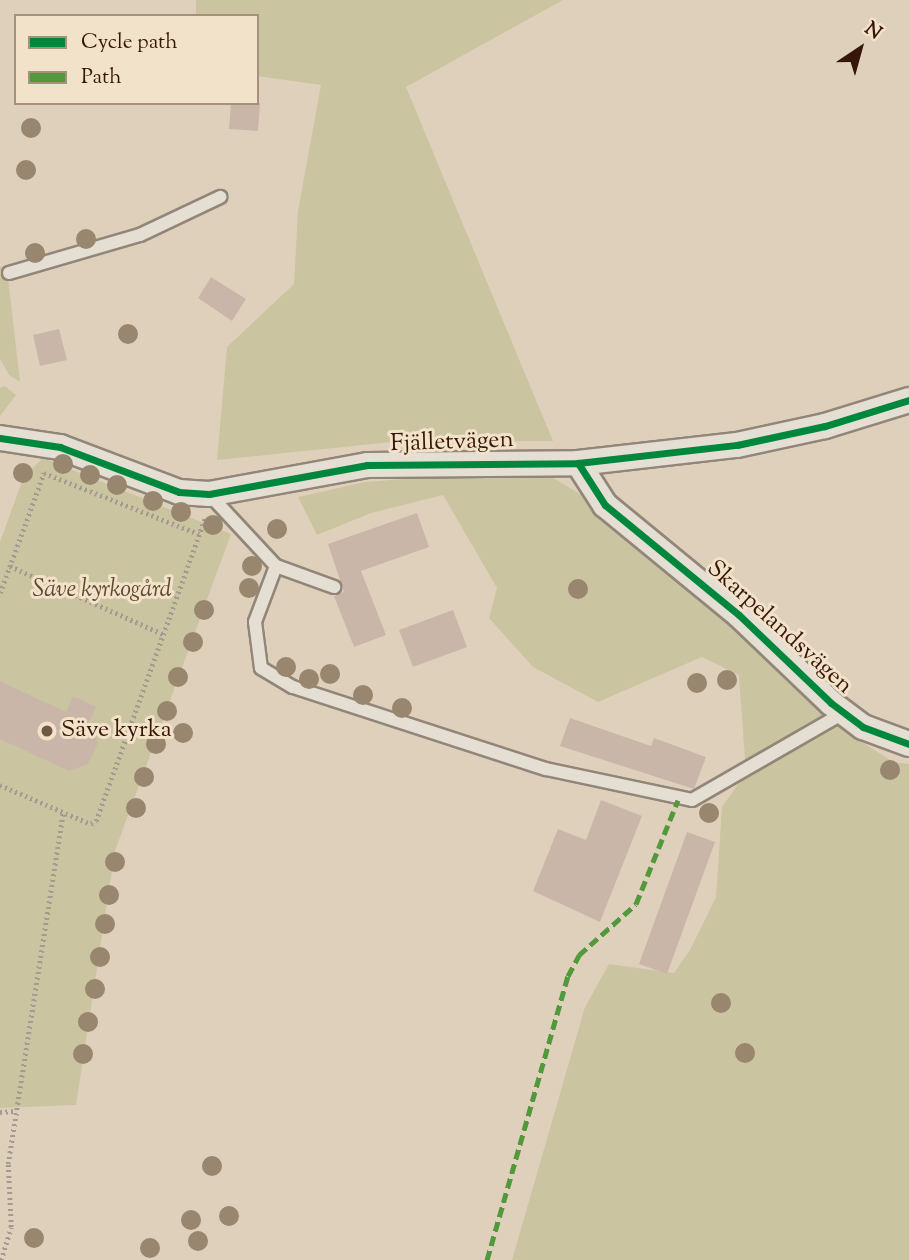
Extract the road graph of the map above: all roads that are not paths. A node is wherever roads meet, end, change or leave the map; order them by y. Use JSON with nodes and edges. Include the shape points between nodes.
{"nodes":[{"id":1,"x":220,"y":197,"type":"dead end"},
{"id":2,"x":9,"y":273,"type":"dead end"},
{"id":3,"x":909,"y":400,"type":"edge"},
{"id":4,"x":0,"y":438,"type":"edge"},
{"id":5,"x":578,"y":463,"type":"junction"},
{"id":6,"x":213,"y":499,"type":"junction"},
{"id":7,"x":276,"y":566,"type":"junction"},
{"id":8,"x":334,"y":587,"type":"dead end"},
{"id":9,"x":843,"y":713,"type":"junction"},
{"id":10,"x":909,"y":744,"type":"edge"}],
"edges":[{"from":1,"to":2,"type":"lane","via":[[140,235]]},
{"from":3,"to":5,"type":"street","name":"Fjälletvägen","via":[[825,426],[737,445]]},
{"from":4,"to":6,"type":"street","name":"Fjälletvägen","via":[[60,447],[179,492]]},
{"from":5,"to":6,"type":"street","name":"Fjälletvägen","via":[[367,466]]},
{"from":5,"to":9,"type":"street","name":"Skarpelandsvägen","via":[[592,490],[620,519],[739,615]]},
{"from":6,"to":7,"type":"lane"},
{"from":7,"to":8,"type":"lane"},
{"from":7,"to":9,"type":"lane","via":[[255,622],[261,668],[293,687],[546,769],[692,800]]},
{"from":9,"to":10,"type":"street","name":"Skarpelandsvägen","via":[[886,739]]}]}
